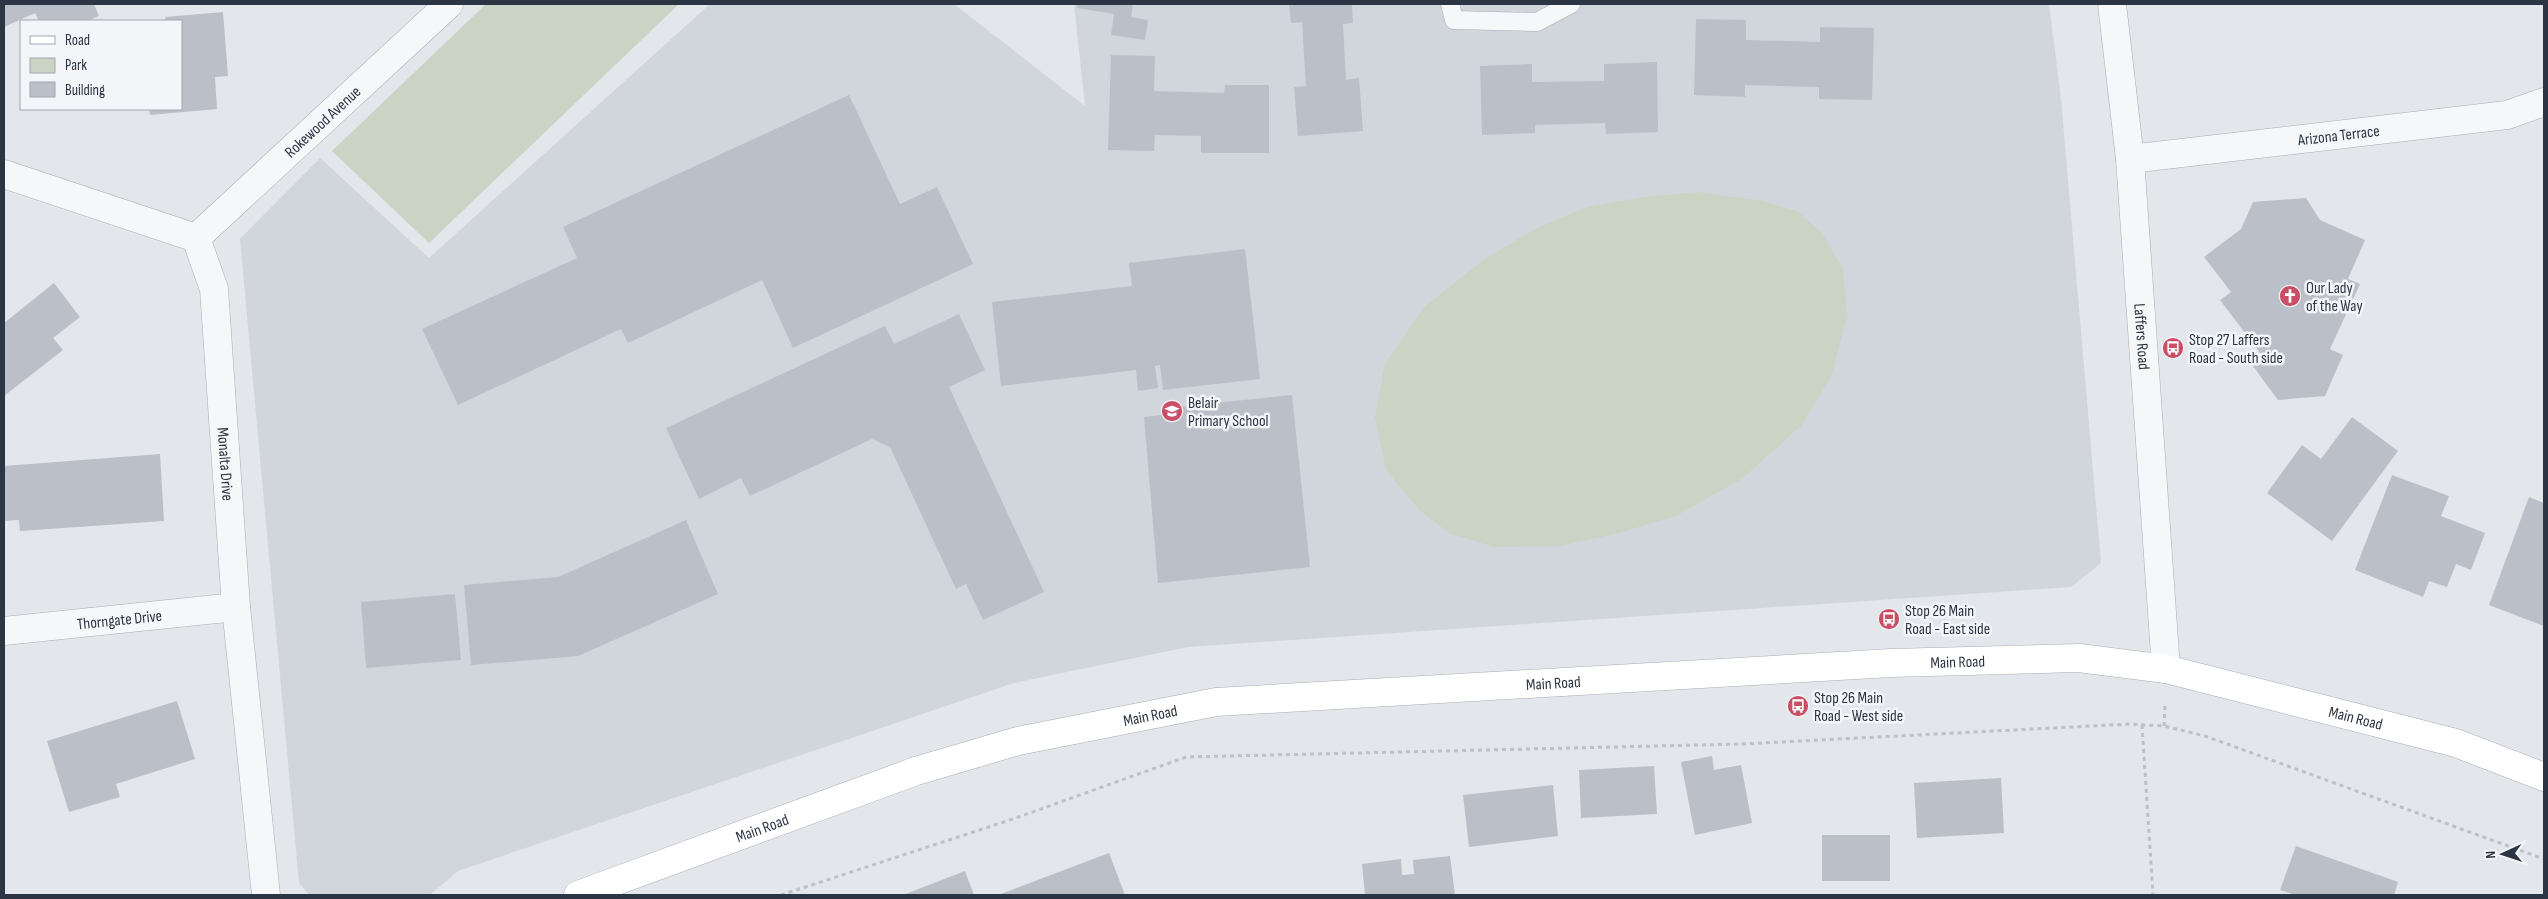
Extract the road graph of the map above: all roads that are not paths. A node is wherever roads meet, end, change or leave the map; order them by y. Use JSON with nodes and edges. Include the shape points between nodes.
{"nodes":[{"id":1,"x":449,"y":4,"type":"edge"},
{"id":2,"x":1450,"y":4,"type":"edge"},
{"id":3,"x":1571,"y":4,"type":"edge"},
{"id":4,"x":2112,"y":4,"type":"edge"},
{"id":5,"x":2544,"y":102,"type":"edge"},
{"id":6,"x":2130,"y":159,"type":"junction"},
{"id":7,"x":4,"y":174,"type":"edge"},
{"id":8,"x":196,"y":238,"type":"junction"},
{"id":9,"x":236,"y":607,"type":"junction"},
{"id":10,"x":4,"y":631,"type":"edge"},
{"id":11,"x":2166,"y":669,"type":"junction"},
{"id":12,"x":2544,"y":777,"type":"edge"},
{"id":13,"x":266,"y":895,"type":"edge"},
{"id":14,"x":578,"y":895,"type":"edge"}],
"edges":[{"from":1,"to":8,"type":"street","name":"Rokewood Avenue"},
{"from":2,"to":3,"type":"lane","via":[[1454,20],[1537,22]]},
{"from":4,"to":6,"type":"street","name":"Laffers Road"},
{"from":5,"to":6,"type":"street","name":"Arizona Terrace","via":[[2507,115]]},
{"from":6,"to":11,"type":"street","name":"Laffers Road"},
{"from":7,"to":8,"type":"street"},
{"from":8,"to":9,"type":"street","name":"Monalta Drive","via":[[214,289]]},
{"from":9,"to":10,"type":"street","name":"Thorngate Drive"},
{"from":9,"to":13,"type":"street","name":"Monalta Drive"},
{"from":11,"to":12,"type":"main road","name":"Main Road","via":[[2456,743]]},
{"from":11,"to":14,"type":"main road","name":"Main Road","via":[[2079,658],[1891,663],[1216,702],[1018,741],[916,771]]}]}
